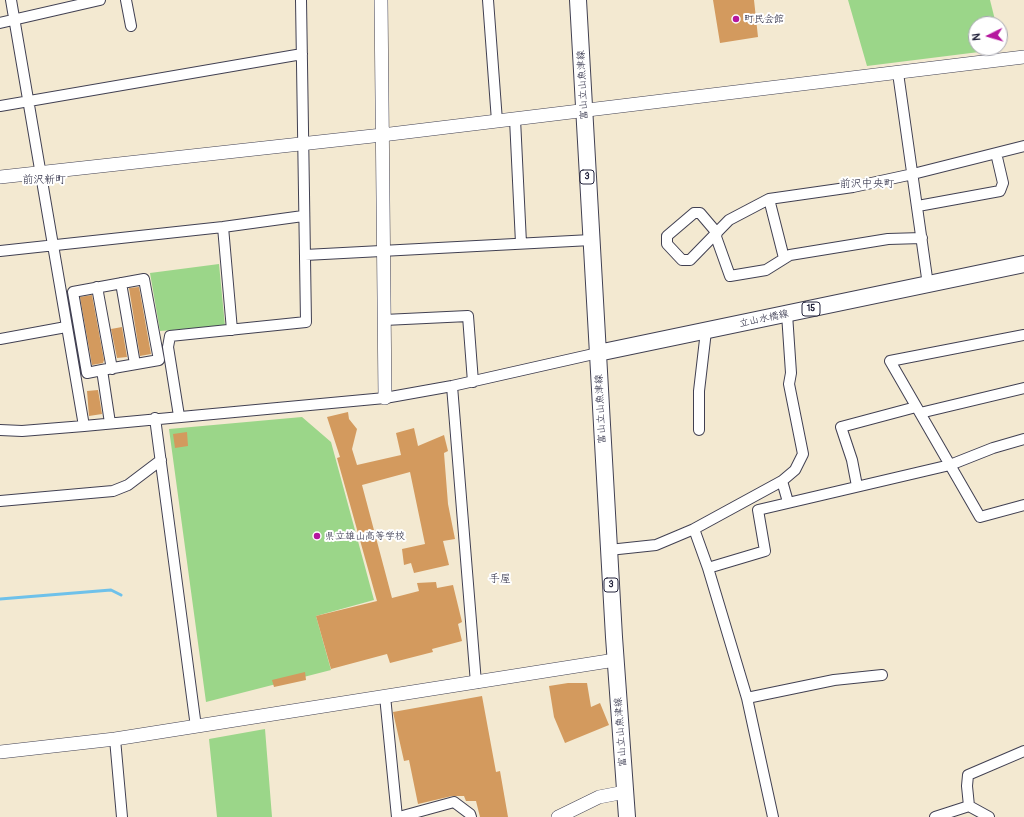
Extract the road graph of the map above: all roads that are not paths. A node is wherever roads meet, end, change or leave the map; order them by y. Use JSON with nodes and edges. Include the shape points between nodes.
{"nodes":[{"id":1,"x":11,"y":0,"type":"edge"},
{"id":2,"x":100,"y":0,"type":"edge"},
{"id":3,"x":126,"y":0,"type":"edge"},
{"id":4,"x":301,"y":0,"type":"edge"},
{"id":5,"x":381,"y":0,"type":"edge"},
{"id":6,"x":488,"y":0,"type":"edge"},
{"id":7,"x":578,"y":0,"type":"edge"},
{"id":8,"x":14,"y":20,"type":"junction"},
{"id":9,"x":0,"y":23,"type":"edge"},
{"id":10,"x":131,"y":26,"type":"dead end"},
{"id":11,"x":302,"y":54,"type":"junction"},
{"id":12,"x":1024,"y":57,"type":"edge"},
{"id":13,"x":898,"y":73,"type":"junction"},
{"id":14,"x":28,"y":102,"type":"junction"},
{"id":15,"x":0,"y":106,"type":"edge"},
{"id":16,"x":584,"y":111,"type":"junction"},
{"id":17,"x":514,"y":119,"type":"junction"},
{"id":18,"x":497,"y":121,"type":"junction"},
{"id":19,"x":382,"y":135,"type":"junction"},
{"id":20,"x":303,"y":143,"type":"junction"},
{"id":21,"x":1024,"y":146,"type":"edge"},
{"id":22,"x":996,"y":153,"type":"junction"},
{"id":23,"x":41,"y":173,"type":"junction"},
{"id":24,"x":913,"y":174,"type":"junction"},
{"id":25,"x":0,"y":177,"type":"edge"},
{"id":26,"x":769,"y":199,"type":"junction"},
{"id":27,"x":918,"y":206,"type":"junction"},
{"id":28,"x":303,"y":216,"type":"junction"},
{"id":29,"x":223,"y":227,"type":"junction"},
{"id":30,"x":716,"y":234,"type":"junction"},
{"id":31,"x":922,"y":238,"type":"junction"},
{"id":32,"x":591,"y":240,"type":"junction"},
{"id":33,"x":521,"y":243,"type":"junction"},
{"id":34,"x":51,"y":244,"type":"junction"},
{"id":35,"x":0,"y":251,"type":"edge"},
{"id":36,"x":384,"y":251,"type":"junction"},
{"id":37,"x":305,"y":255,"type":"junction"},
{"id":38,"x":784,"y":258,"type":"junction"},
{"id":39,"x":1024,"y":264,"type":"edge"},
{"id":40,"x":121,"y":283,"type":"junction"},
{"id":41,"x":928,"y":285,"type":"junction"},
{"id":42,"x":97,"y":287,"type":"junction"},
{"id":43,"x":787,"y":314,"type":"junction"},
{"id":44,"x":384,"y":320,"type":"junction"},
{"id":45,"x":66,"y":327,"type":"junction"},
{"id":46,"x":232,"y":330,"type":"junction"},
{"id":47,"x":706,"y":331,"type":"junction"},
{"id":48,"x":1024,"y":335,"type":"edge"},
{"id":49,"x":0,"y":339,"type":"edge"},
{"id":50,"x":598,"y":353,"type":"junction"},
{"id":51,"x":136,"y":364,"type":"junction"},
{"id":52,"x":107,"y":370,"type":"junction"},
{"id":53,"x":472,"y":382,"type":"junction"},
{"id":54,"x":452,"y":386,"type":"junction"},
{"id":55,"x":1024,"y":388,"type":"edge"},
{"id":56,"x":384,"y":398,"type":"junction"},
{"id":57,"x":918,"y":410,"type":"junction"},
{"id":58,"x":179,"y":416,"type":"junction"},
{"id":59,"x":154,"y":418,"type":"junction"},
{"id":60,"x":110,"y":423,"type":"junction"},
{"id":61,"x":84,"y":426,"type":"junction"},
{"id":62,"x":0,"y":430,"type":"edge"},
{"id":63,"x":699,"y":430,"type":"dead end"},
{"id":64,"x":1024,"y":439,"type":"edge"},
{"id":65,"x":161,"y":460,"type":"junction"},
{"id":66,"x":950,"y":465,"type":"junction"},
{"id":67,"x":782,"y":481,"type":"junction"},
{"id":68,"x":857,"y":486,"type":"junction"},
{"id":69,"x":0,"y":501,"type":"edge"},
{"id":70,"x":788,"y":502,"type":"junction"},
{"id":71,"x":1024,"y":505,"type":"edge"},
{"id":72,"x":694,"y":529,"type":"junction"},
{"id":73,"x":609,"y":550,"type":"junction"},
{"id":74,"x":708,"y":568,"type":"junction"},
{"id":75,"x":615,"y":660,"type":"junction"},
{"id":76,"x":882,"y":675,"type":"dead end"},
{"id":77,"x":476,"y":683,"type":"junction"},
{"id":78,"x":385,"y":696,"type":"junction"},
{"id":79,"x":746,"y":698,"type":"junction"},
{"id":80,"x":196,"y":726,"type":"junction"},
{"id":81,"x":115,"y":739,"type":"junction"},
{"id":82,"x":1024,"y":751,"type":"edge"},
{"id":83,"x":0,"y":752,"type":"edge"},
{"id":84,"x":625,"y":792,"type":"junction"},
{"id":85,"x":969,"y":806,"type":"junction"},
{"id":86,"x":122,"y":817,"type":"edge"},
{"id":87,"x":398,"y":817,"type":"edge"},
{"id":88,"x":471,"y":817,"type":"edge"},
{"id":89,"x":558,"y":817,"type":"edge"},
{"id":90,"x":627,"y":817,"type":"edge"},
{"id":91,"x":773,"y":817,"type":"edge"},
{"id":92,"x":935,"y":817,"type":"edge"},
{"id":93,"x":973,"y":817,"type":"edge"},
{"id":94,"x":989,"y":817,"type":"edge"}],
"edges":[{"from":1,"to":8,"type":"street"},
{"from":2,"to":8,"type":"street"},
{"from":3,"to":10,"type":"street"},
{"from":4,"to":11,"type":"street"},
{"from":5,"to":19,"type":"street"},
{"from":6,"to":18,"type":"street"},
{"from":7,"to":16,"type":"main road","name":"富山立山魚津線","number":"3"},
{"from":8,"to":9,"type":"street"},
{"from":8,"to":14,"type":"street"},
{"from":11,"to":14,"type":"street"},
{"from":11,"to":20,"type":"street"},
{"from":12,"to":13,"type":"street"},
{"from":13,"to":16,"type":"street"},
{"from":13,"to":24,"type":"street"},
{"from":14,"to":15,"type":"street"},
{"from":14,"to":23,"type":"street"},
{"from":16,"to":17,"type":"street"},
{"from":16,"to":32,"type":"main road","name":"富山立山魚津線","number":"3"},
{"from":17,"to":18,"type":"street"},
{"from":17,"to":33,"type":"street"},
{"from":18,"to":19,"type":"street"},
{"from":19,"to":20,"type":"street"},
{"from":19,"to":36,"type":"street"},
{"from":20,"to":23,"type":"street"},
{"from":20,"to":28,"type":"street"},
{"from":21,"to":22,"type":"street"},
{"from":22,"to":24,"type":"street"},
{"from":22,"to":27,"type":"street","via":[[1003,183],[1000,191]]},
{"from":23,"to":25,"type":"street"},
{"from":23,"to":34,"type":"street"},
{"from":24,"to":26,"type":"street","via":[[853,187]]},
{"from":24,"to":27,"type":"street"},
{"from":26,"to":30,"type":"street","via":[[729,220]]},
{"from":26,"to":38,"type":"street"},
{"from":27,"to":31,"type":"street"},
{"from":28,"to":29,"type":"street"},
{"from":28,"to":37,"type":"street"},
{"from":29,"to":34,"type":"street"},
{"from":29,"to":46,"type":"street"},
{"from":30,"to":30,"type":"street","via":[[690,260],[682,260],[667,244],[667,236],[694,213],[700,213]]},
{"from":30,"to":38,"type":"street","via":[[730,276],[766,270]]},
{"from":31,"to":38,"type":"street","via":[[888,239]]},
{"from":31,"to":41,"type":"street"},
{"from":32,"to":33,"type":"street"},
{"from":32,"to":50,"type":"main road","name":"富山立山魚津線","number":"3"},
{"from":33,"to":36,"type":"street"},
{"from":34,"to":35,"type":"street"},
{"from":34,"to":45,"type":"street"},
{"from":36,"to":37,"type":"street"},
{"from":36,"to":44,"type":"street"},
{"from":37,"to":46,"type":"street","via":[[306,322]]},
{"from":39,"to":41,"type":"main road","name":"立山水橋線","number":"15"},
{"from":40,"to":42,"type":"street"},
{"from":40,"to":51,"type":"street"},
{"from":40,"to":51,"type":"street","via":[[144,279],[158,352],[159,360]]},
{"from":41,"to":43,"type":"main road","name":"立山水橋線","number":"15"},
{"from":42,"to":52,"type":"street"},
{"from":42,"to":52,"type":"street","via":[[73,292],[87,373]]},
{"from":43,"to":47,"type":"main road","name":"立山水橋線","number":"15"},
{"from":43,"to":67,"type":"street","via":[[791,373],[789,384],[802,454],[795,470]]},
{"from":44,"to":53,"type":"street","via":[[468,316]]},
{"from":44,"to":56,"type":"street"},
{"from":45,"to":49,"type":"street"},
{"from":45,"to":61,"type":"street"},
{"from":46,"to":58,"type":"street","via":[[170,336],[168,347]]},
{"from":47,"to":50,"type":"main road","name":"立山水橋線","number":"15"},
{"from":47,"to":63,"type":"street","via":[[699,391]]},
{"from":48,"to":57,"type":"street","via":[[890,361]]},
{"from":50,"to":53,"type":"street"},
{"from":50,"to":73,"type":"main road","name":"富山立山魚津線","number":"3"},
{"from":51,"to":52,"type":"street"},
{"from":52,"to":60,"type":"street"},
{"from":53,"to":54,"type":"street"},
{"from":54,"to":56,"type":"street"},
{"from":54,"to":77,"type":"street"},
{"from":55,"to":57,"type":"street"},
{"from":56,"to":58,"type":"street"},
{"from":57,"to":66,"type":"street"},
{"from":57,"to":68,"type":"street","via":[[841,427]]},
{"from":58,"to":59,"type":"street"},
{"from":59,"to":60,"type":"street"},
{"from":59,"to":65,"type":"street"},
{"from":60,"to":61,"type":"street"},
{"from":61,"to":62,"type":"street","via":[[22,431]]},
{"from":64,"to":66,"type":"street"},
{"from":65,"to":69,"type":"street","via":[[128,486],[113,491]]},
{"from":65,"to":80,"type":"street"},
{"from":66,"to":68,"type":"street"},
{"from":66,"to":71,"type":"street","via":[[980,517]]},
{"from":67,"to":70,"type":"street"},
{"from":67,"to":72,"type":"street"},
{"from":68,"to":70,"type":"street"},
{"from":70,"to":74,"type":"street","via":[[758,510],[765,551]]},
{"from":72,"to":73,"type":"street","via":[[656,544]]},
{"from":72,"to":74,"type":"street"},
{"from":73,"to":75,"type":"main road","name":"富山立山魚津線","number":"3"},
{"from":74,"to":79,"type":"street"},
{"from":75,"to":77,"type":"street"},
{"from":75,"to":84,"type":"main road","name":"富山立山魚津線","number":"3"},
{"from":76,"to":79,"type":"street","via":[[834,680]]},
{"from":77,"to":78,"type":"street"},
{"from":78,"to":80,"type":"street"},
{"from":78,"to":87,"type":"street"},
{"from":79,"to":91,"type":"street"},
{"from":80,"to":81,"type":"street"},
{"from":81,"to":83,"type":"street"},
{"from":81,"to":86,"type":"street"},
{"from":82,"to":85,"type":"street","via":[[968,775]]},
{"from":84,"to":89,"type":"street","via":[[599,797]]},
{"from":84,"to":90,"type":"main road","name":"富山立山魚津線","number":"3"},
{"from":85,"to":92,"type":"street"},
{"from":85,"to":93,"type":"street"},
{"from":85,"to":94,"type":"street"},
{"from":87,"to":88,"type":"street","via":[[454,802]]}]}
